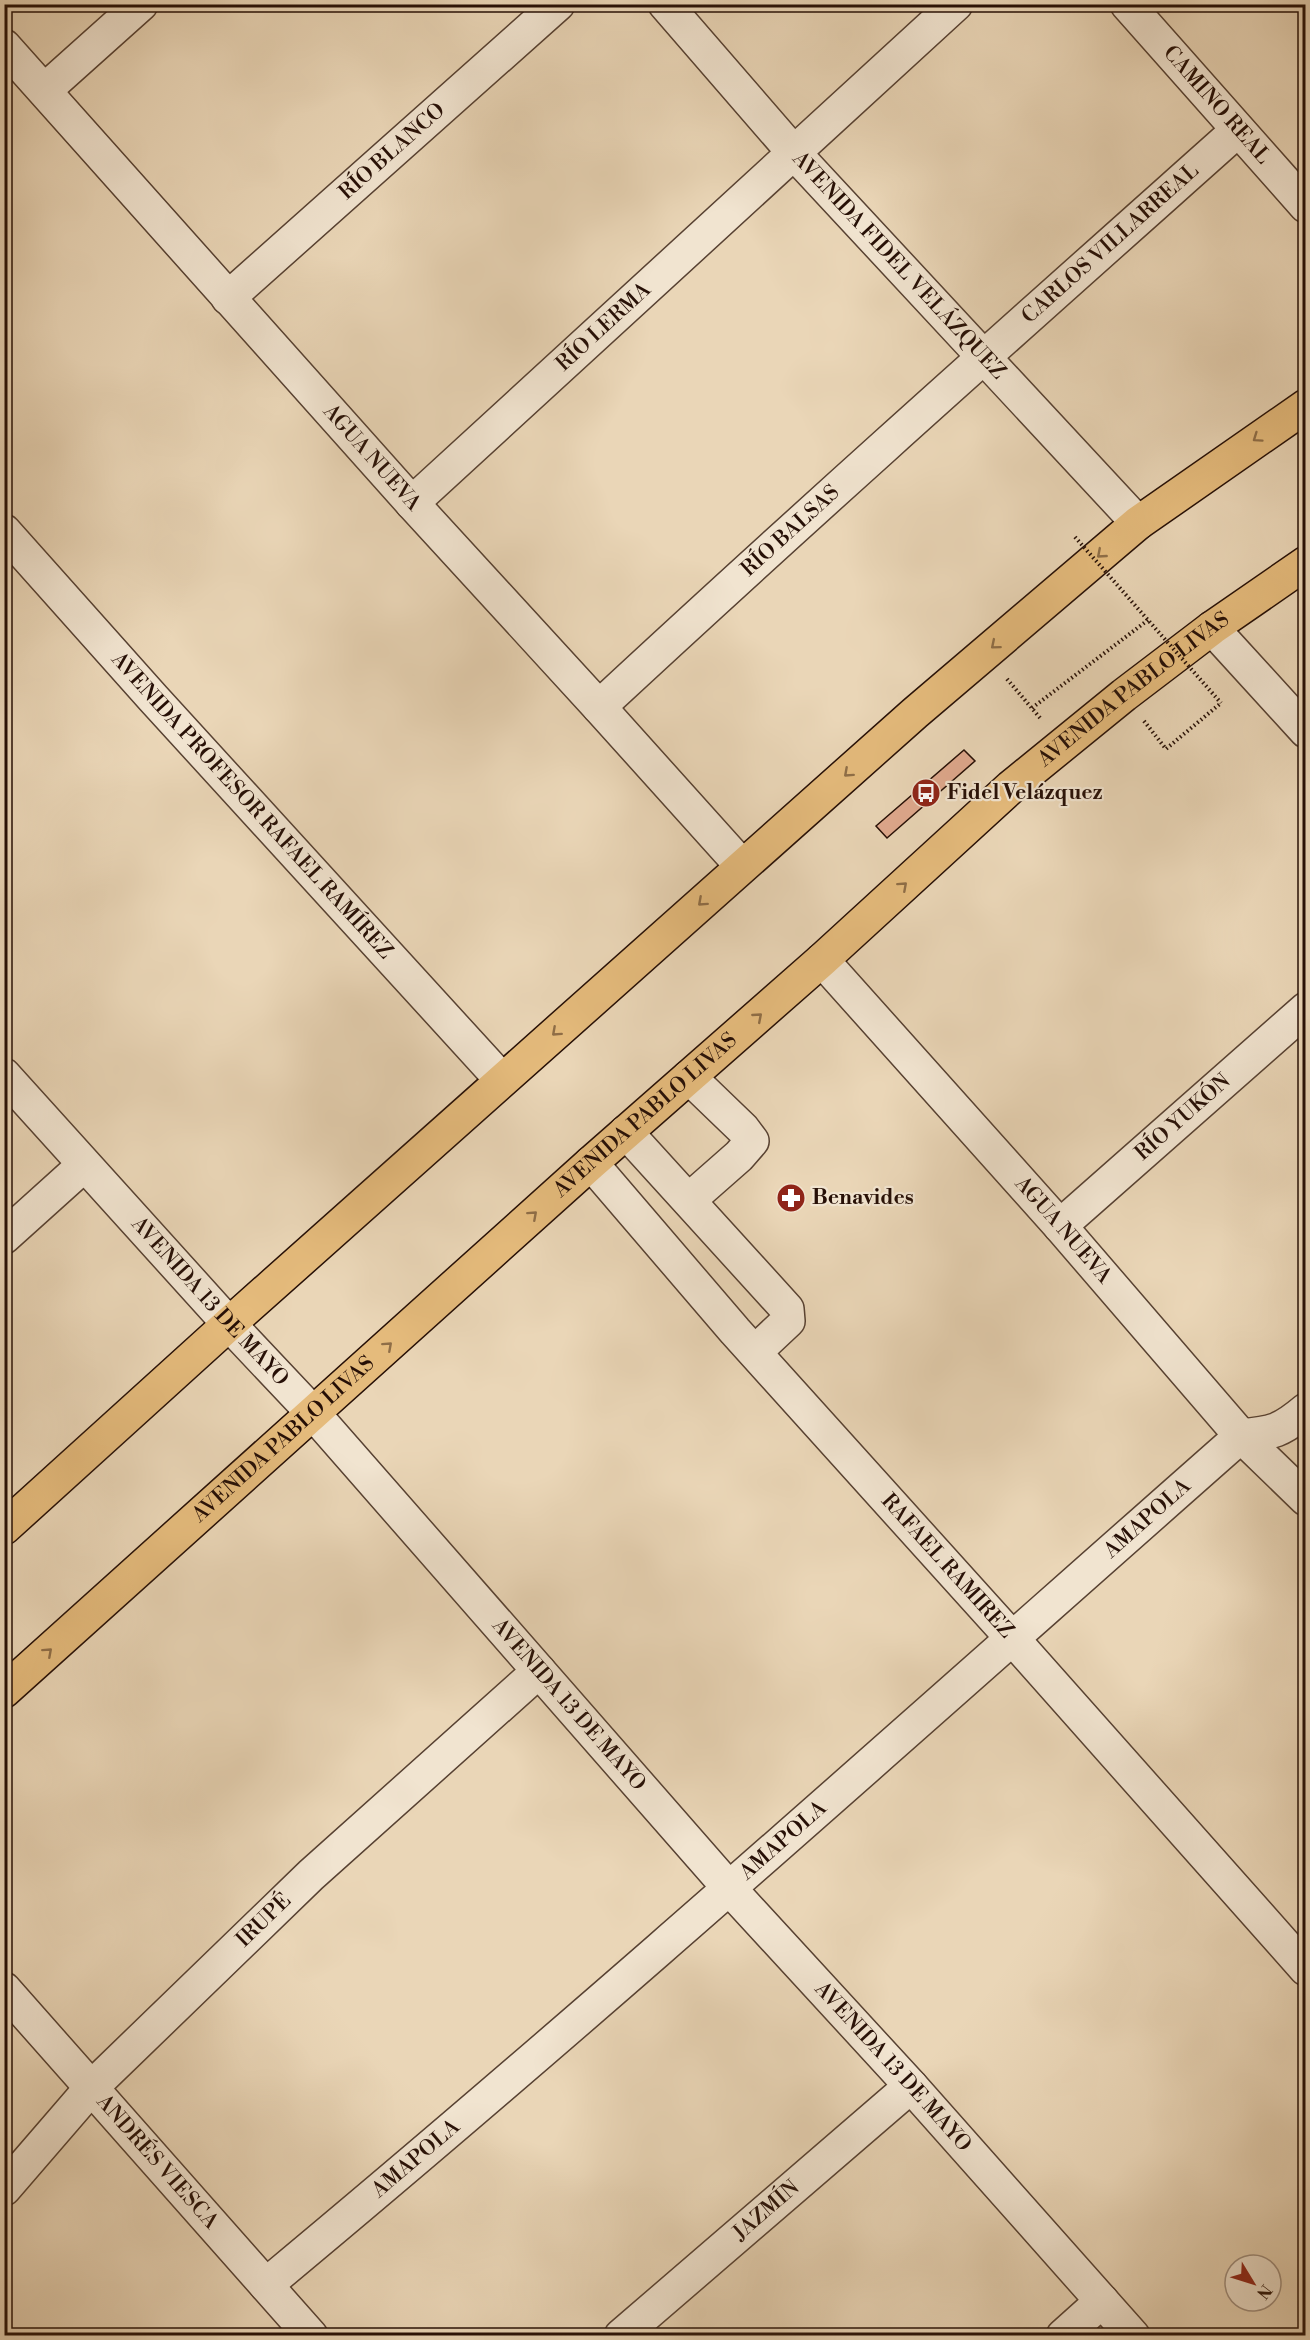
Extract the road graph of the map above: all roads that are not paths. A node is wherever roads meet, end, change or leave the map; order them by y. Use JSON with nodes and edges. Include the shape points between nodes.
{"nodes":[{"id":1,"x":141,"y":4,"type":"edge"},
{"id":2,"x":558,"y":4,"type":"edge"},
{"id":3,"x":665,"y":4,"type":"edge"},
{"id":4,"x":956,"y":4,"type":"edge"},
{"id":5,"x":1127,"y":4,"type":"edge"},
{"id":6,"x":4,"y":46,"type":"edge"},
{"id":7,"x":45,"y":90,"type":"junction"},
{"id":8,"x":1238,"y":130,"type":"junction"},
{"id":9,"x":795,"y":154,"type":"junction"},
{"id":10,"x":1305,"y":206,"type":"edge"},
{"id":11,"x":228,"y":298,"type":"junction"},
{"id":12,"x":982,"y":357,"type":"junction"},
{"id":13,"x":1305,"y":406,"type":"edge"},
{"id":14,"x":412,"y":503,"type":"junction"},
{"id":15,"x":1138,"y":523,"type":"junction"},
{"id":16,"x":4,"y":531,"type":"edge"},
{"id":17,"x":1305,"y":563,"type":"edge"},
{"id":18,"x":1212,"y":628,"type":"junction"},
{"id":19,"x":599,"y":706,"type":"junction"},
{"id":20,"x":1305,"y":730,"type":"edge"},
{"id":21,"x":742,"y":866,"type":"junction"},
{"id":22,"x":822,"y":960,"type":"junction"},
{"id":23,"x":1305,"y":1009,"type":"edge"},
{"id":24,"x":4,"y":1075,"type":"edge"},
{"id":25,"x":689,"y":1077,"type":"junction"},
{"id":26,"x":502,"y":1080,"type":"junction"},
{"id":27,"x":626,"y":1132,"type":"junction"},
{"id":28,"x":591,"y":1163,"type":"junction"},
{"id":29,"x":84,"y":1165,"type":"junction"},
{"id":30,"x":689,"y":1200,"type":"junction"},
{"id":31,"x":1060,"y":1226,"type":"junction"},
{"id":32,"x":4,"y":1237,"type":"edge"},
{"id":33,"x":734,"y":1252,"type":"junction"},
{"id":34,"x":699,"y":1289,"type":"junction"},
{"id":35,"x":229,"y":1324,"type":"junction"},
{"id":36,"x":755,"y":1352,"type":"junction"},
{"id":37,"x":1305,"y":1410,"type":"edge"},
{"id":38,"x":313,"y":1413,"type":"junction"},
{"id":39,"x":1241,"y":1436,"type":"junction"},
{"id":40,"x":1305,"y":1499,"type":"edge"},
{"id":41,"x":4,"y":1528,"type":"edge"},
{"id":42,"x":1012,"y":1638,"type":"junction"},
{"id":43,"x":539,"y":1671,"type":"junction"},
{"id":44,"x":4,"y":1691,"type":"edge"},
{"id":45,"x":729,"y":1888,"type":"junction"},
{"id":46,"x":1305,"y":1969,"type":"edge"},
{"id":47,"x":4,"y":1989,"type":"edge"},
{"id":48,"x":911,"y":2086,"type":"junction"},
{"id":49,"x":92,"y":2087,"type":"junction"},
{"id":50,"x":4,"y":2189,"type":"edge"},
{"id":51,"x":266,"y":2285,"type":"junction"},
{"id":52,"x":1102,"y":2301,"type":"junction"},
{"id":53,"x":300,"y":2332,"type":"edge"},
{"id":54,"x":621,"y":2336,"type":"edge"},
{"id":55,"x":1063,"y":2336,"type":"edge"},
{"id":56,"x":1133,"y":2336,"type":"edge"}],
"edges":[{"from":1,"to":7,"type":"street"},
{"from":2,"to":11,"type":"street","name":"RÍO BLANCO"},
{"from":3,"to":9,"type":"street","name":"AVENIDA FIDEL VELÁZQUEZ"},
{"from":4,"to":9,"type":"street","name":"RÍO LERMA"},
{"from":5,"to":8,"type":"street","name":"CAMINO REAL"},
{"from":6,"to":7,"type":"street","name":"AGUA NUEVA"},
{"from":7,"to":11,"type":"street","name":"AGUA NUEVA"},
{"from":8,"to":10,"type":"street","name":"CAMINO REAL"},
{"from":8,"to":12,"type":"street","name":"CARLOS VILLARREAL"},
{"from":9,"to":12,"type":"street","name":"AVENIDA FIDEL VELÁZQUEZ"},
{"from":9,"to":14,"type":"street","name":"RÍO LERMA"},
{"from":11,"to":14,"type":"street","name":"AGUA NUEVA"},
{"from":12,"to":15,"type":"street","name":"AVENIDA FIDEL VELÁZQUEZ"},
{"from":12,"to":19,"type":"street","name":"RÍO BALSAS"},
{"from":13,"to":15,"type":"main road","one_way":true},
{"from":14,"to":19,"type":"street","name":"AGUA NUEVA"},
{"from":15,"to":21,"type":"main road","one_way":true},
{"from":16,"to":26,"type":"street","name":"AVENIDA PROFESOR RAFAEL RAMÍREZ"},
{"from":17,"to":18,"type":"main road","name":"AVENIDA PABLO LIVAS"},
{"from":18,"to":20,"type":"street"},
{"from":22,"to":18,"type":"main road","name":"AVENIDA PABLO LIVAS","one_way":true,"via":[[1011,788]]},
{"from":19,"to":21,"type":"street","name":"AGUA NUEVA"},
{"from":21,"to":26,"type":"main road","one_way":true},
{"from":25,"to":22,"type":"main road","name":"AVENIDA PABLO LIVAS","one_way":true},
{"from":22,"to":31,"type":"street","name":"AGUA NUEVA"},
{"from":23,"to":31,"type":"street","name":"RÍO YUKÓN"},
{"from":24,"to":29,"type":"street","name":"AVENIDA 13 DE MAYO"},
{"from":25,"to":27,"type":"main road","name":"AVENIDA PABLO LIVAS"},
{"from":25,"to":30,"type":"street","via":[[752,1141]]},
{"from":26,"to":35,"type":"main road"},
{"from":27,"to":28,"type":"main road","name":"AVENIDA PABLO LIVAS"},
{"from":27,"to":30,"type":"street"},
{"from":28,"to":34,"type":"street","name":"RAFAEL RAMIREZ"},
{"from":38,"to":28,"type":"main road","name":"AVENIDA PABLO LIVAS","one_way":true},
{"from":29,"to":32,"type":"street"},
{"from":29,"to":35,"type":"street","name":"AVENIDA 13 DE MAYO"},
{"from":30,"to":33,"type":"street"},
{"from":31,"to":39,"type":"street","name":"AGUA NUEVA"},
{"from":33,"to":34,"type":"street"},
{"from":33,"to":36,"type":"street","via":[[787,1309],[788,1321]]},
{"from":34,"to":36,"type":"street","name":"RAFAEL RAMIREZ"},
{"from":35,"to":38,"type":"street","name":"AVENIDA 13 DE MAYO"},
{"from":35,"to":41,"type":"main road"},
{"from":36,"to":42,"type":"street","name":"RAFAEL RAMIREZ"},
{"from":37,"to":39,"type":"street","via":[[1278,1431]]},
{"from":38,"to":43,"type":"street","name":"AVENIDA 13 DE MAYO"},
{"from":44,"to":38,"type":"main road","name":"AVENIDA PABLO LIVAS","one_way":true},
{"from":39,"to":40,"type":"street","name":"AGUA NUEVA"},
{"from":39,"to":42,"type":"street","name":"AMAPOLA"},
{"from":42,"to":45,"type":"street","name":"AMAPOLA"},
{"from":42,"to":46,"type":"street","name":"RAFAEL RAMIREZ"},
{"from":43,"to":45,"type":"street","name":"AVENIDA 13 DE MAYO"},
{"from":43,"to":49,"type":"street","name":"IRUPÉ","via":[[311,1875]]},
{"from":45,"to":48,"type":"street","name":"AVENIDA 13 DE MAYO"},
{"from":45,"to":51,"type":"street","name":"AMAPOLA","via":[[415,2162]]},
{"from":47,"to":49,"type":"street","name":"ANDRÉS VIESCA"},
{"from":48,"to":52,"type":"street","name":"AVENIDA 13 DE MAYO"},
{"from":48,"to":54,"type":"street","name":"JAZMÍN"},
{"from":49,"to":50,"type":"street","name":"IRUPÉ"},
{"from":49,"to":51,"type":"street","name":"ANDRÉS VIESCA"},
{"from":51,"to":53,"type":"street","name":"ANDRÉS VIESCA"},
{"from":52,"to":55,"type":"street"},
{"from":52,"to":56,"type":"street","name":"AVENIDA 13 DE MAYO"}]}
